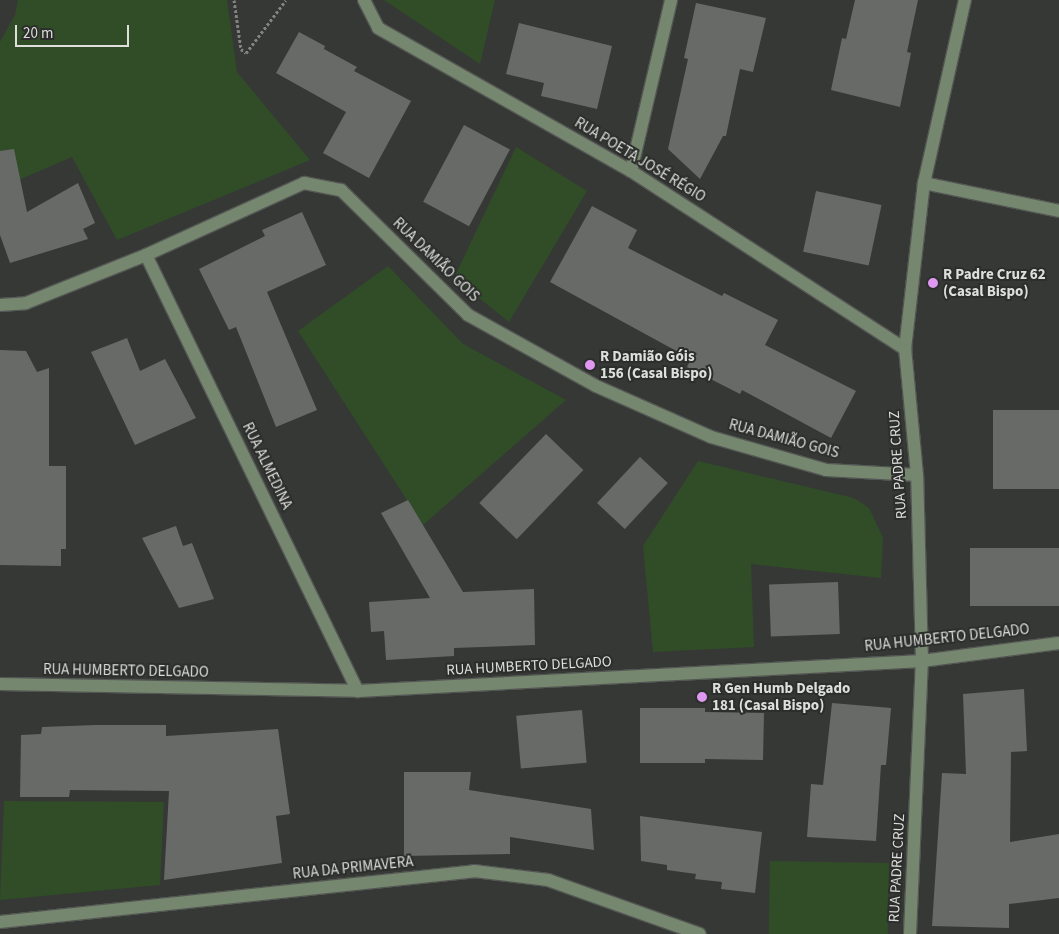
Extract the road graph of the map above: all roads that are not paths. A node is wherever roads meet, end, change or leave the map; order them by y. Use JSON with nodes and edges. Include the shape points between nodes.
{"nodes":[{"id":1,"x":364,"y":0,"type":"edge"},
{"id":2,"x":671,"y":0,"type":"edge"},
{"id":3,"x":965,"y":0,"type":"edge"},
{"id":4,"x":631,"y":171,"type":"junction"},
{"id":5,"x":924,"y":183,"type":"junction"},
{"id":6,"x":1059,"y":211,"type":"edge"},
{"id":7,"x":146,"y":255,"type":"junction"},
{"id":8,"x":0,"y":305,"type":"edge"},
{"id":9,"x":905,"y":349,"type":"junction"},
{"id":10,"x":916,"y":475,"type":"junction"},
{"id":11,"x":1059,"y":642,"type":"edge"},
{"id":12,"x":922,"y":661,"type":"junction"},
{"id":13,"x":0,"y":684,"type":"edge"},
{"id":14,"x":358,"y":692,"type":"junction"},
{"id":15,"x":0,"y":922,"type":"edge"},
{"id":16,"x":700,"y":934,"type":"edge"},
{"id":17,"x":910,"y":934,"type":"edge"}],
"edges":[{"from":1,"to":4,"type":"street","name":"RUA POETA JOSÉ RÉGIO","via":[[378,28]]},
{"from":2,"to":4,"type":"street"},
{"from":3,"to":5,"type":"street","name":"RUA PADRE CRUZ"},
{"from":4,"to":9,"type":"street","name":"RUA POETA JOSÉ RÉGIO"},
{"from":5,"to":6,"type":"street"},
{"from":5,"to":9,"type":"street","name":"RUA PADRE CRUZ"},
{"from":7,"to":8,"type":"street","name":"RUA DAMIÃO GOIS","via":[[26,303]]},
{"from":7,"to":10,"type":"street","name":"RUA DAMIÃO GOIS","via":[[304,183],[342,190],[468,315],[596,386],[711,437],[826,470]]},
{"from":7,"to":14,"type":"street","name":"RUA ALMEDINA"},
{"from":9,"to":10,"type":"street","name":"RUA PADRE CRUZ"},
{"from":10,"to":12,"type":"street","name":"RUA PADRE CRUZ"},
{"from":11,"to":12,"type":"street","name":"RUA HUMBERTO DELGADO"},
{"from":12,"to":14,"type":"street","name":"RUA HUMBERTO DELGADO"},
{"from":12,"to":17,"type":"street","name":"RUA PADRE CRUZ"},
{"from":13,"to":14,"type":"street","name":"RUA HUMBERTO DELGADO"},
{"from":15,"to":16,"type":"street","name":"RUA DA PRIMAVERA","via":[[474,872],[548,880]]}]}
